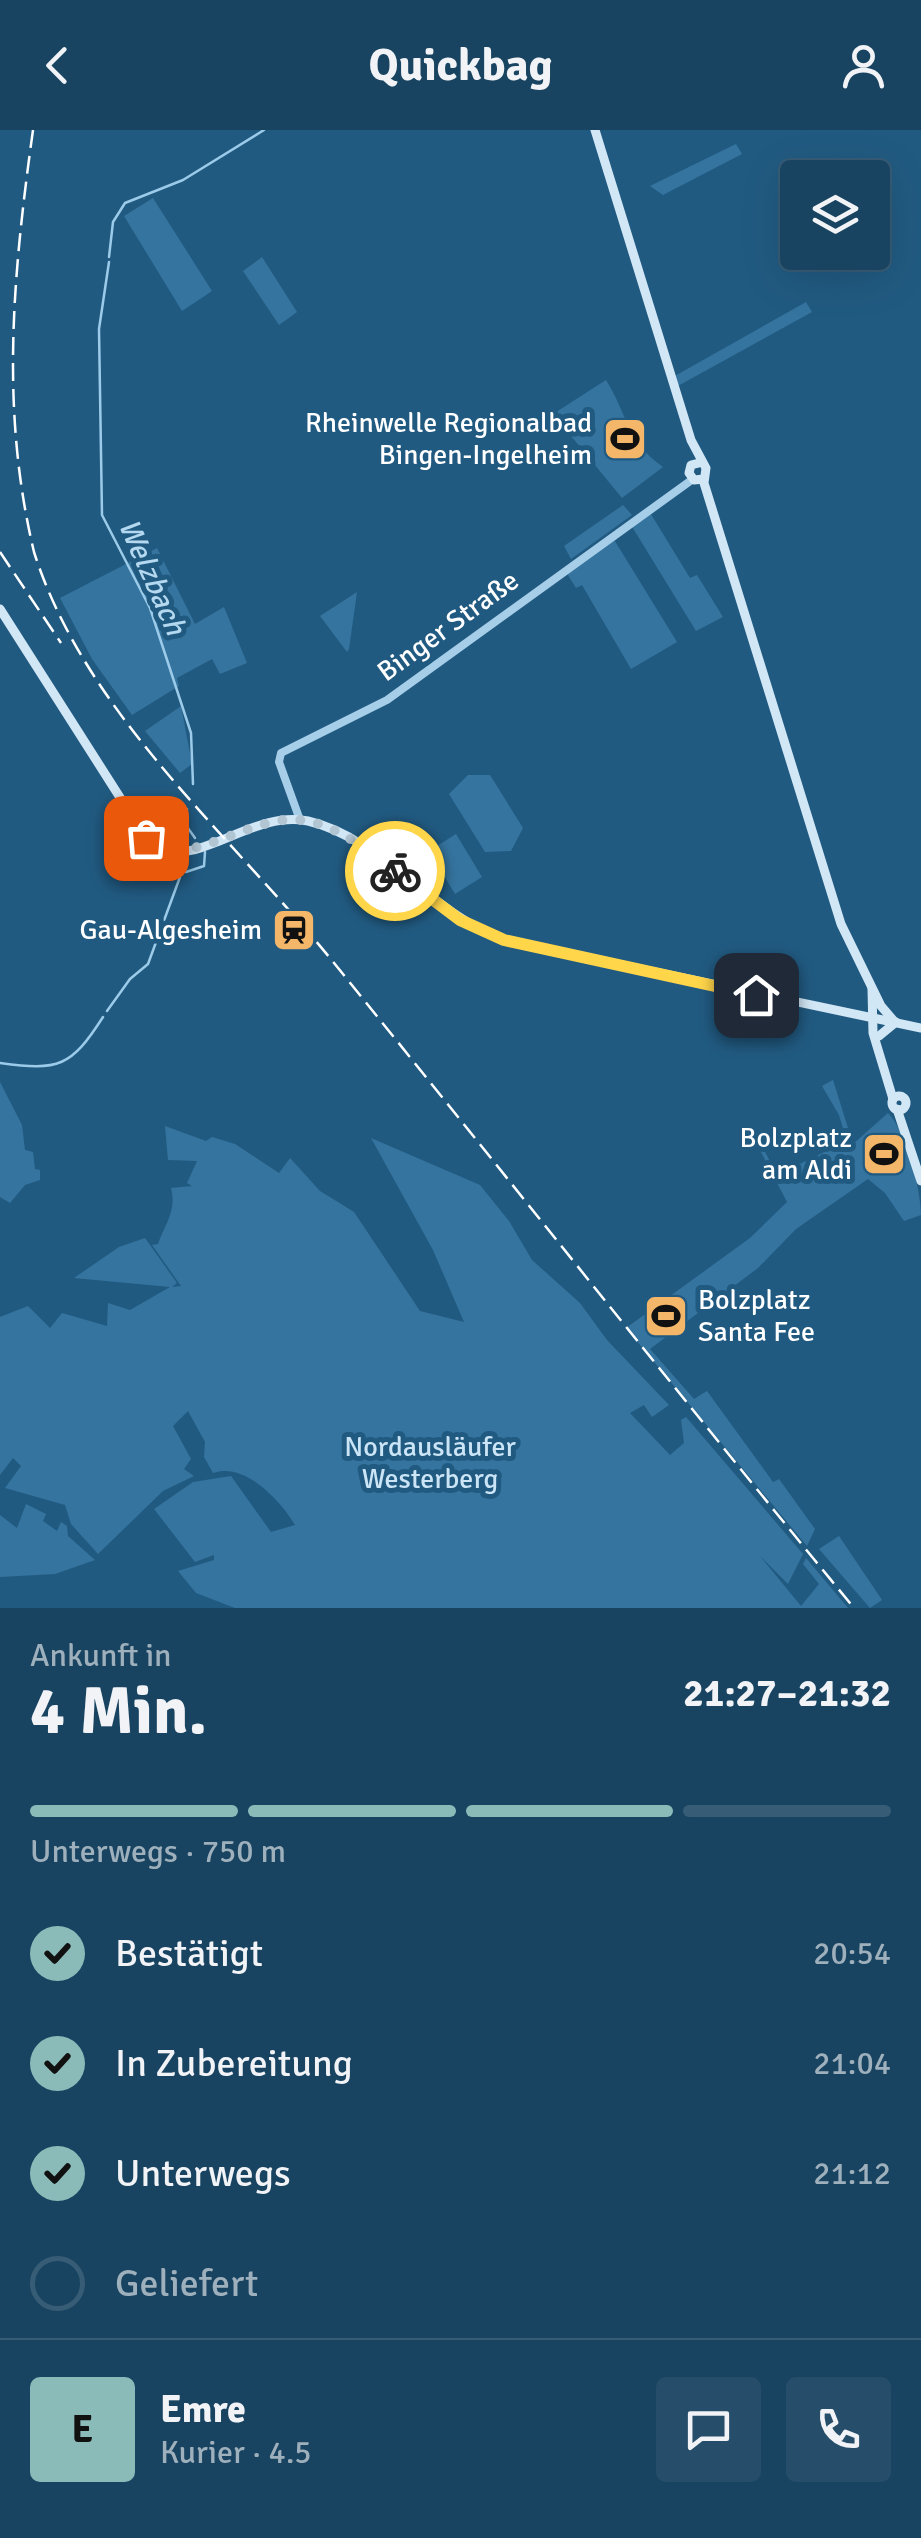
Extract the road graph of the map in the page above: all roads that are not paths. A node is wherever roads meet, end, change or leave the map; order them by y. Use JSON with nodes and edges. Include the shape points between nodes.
{"nodes":[{"id":1,"x":595,"y":130,"type":"edge"},
{"id":2,"x":697,"y":463,"type":"junction"},
{"id":3,"x":696,"y":478,"type":"junction"},
{"id":4,"x":0,"y":609,"type":"edge"},
{"id":5,"x":296,"y":820,"type":"junction"},
{"id":6,"x":876,"y":999,"type":"junction"},
{"id":7,"x":844,"y":1013,"type":"junction"},
{"id":8,"x":858,"y":1015,"type":"junction"},
{"id":9,"x":875,"y":1019,"type":"junction"},
{"id":10,"x":896,"y":1022,"type":"junction"},
{"id":11,"x":921,"y":1028,"type":"edge"},
{"id":12,"x":876,"y":1035,"type":"junction"},
{"id":13,"x":921,"y":1180,"type":"edge"}],
"edges":[{"from":1,"to":2,"type":"main road"},
{"from":2,"to":3,"type":"main road"},
{"from":2,"to":3,"type":"main road","via":[[706,468]]},
{"from":3,"to":5,"type":"street","name":"Binger Straße","via":[[386,700],[281,752]]},
{"from":3,"to":6,"type":"main road","via":[[713,512],[841,924]]},
{"from":4,"to":5,"type":"main road","via":[[146,838],[161,850],[174,852],[267,821]]},
{"from":5,"to":7,"type":"main road","via":[[344,836],[450,913],[494,936]]},
{"from":6,"to":8,"type":"main road"},
{"from":6,"to":9,"type":"main road"},
{"from":6,"to":10,"type":"main road"},
{"from":7,"to":8,"type":"main road"},
{"from":7,"to":12,"type":"main road"},
{"from":8,"to":9,"type":"main road"},
{"from":9,"to":10,"type":"main road"},
{"from":9,"to":12,"type":"main road"},
{"from":10,"to":11,"type":"main road"},
{"from":10,"to":12,"type":"main road"},
{"from":12,"to":13,"type":"main road"}]}
